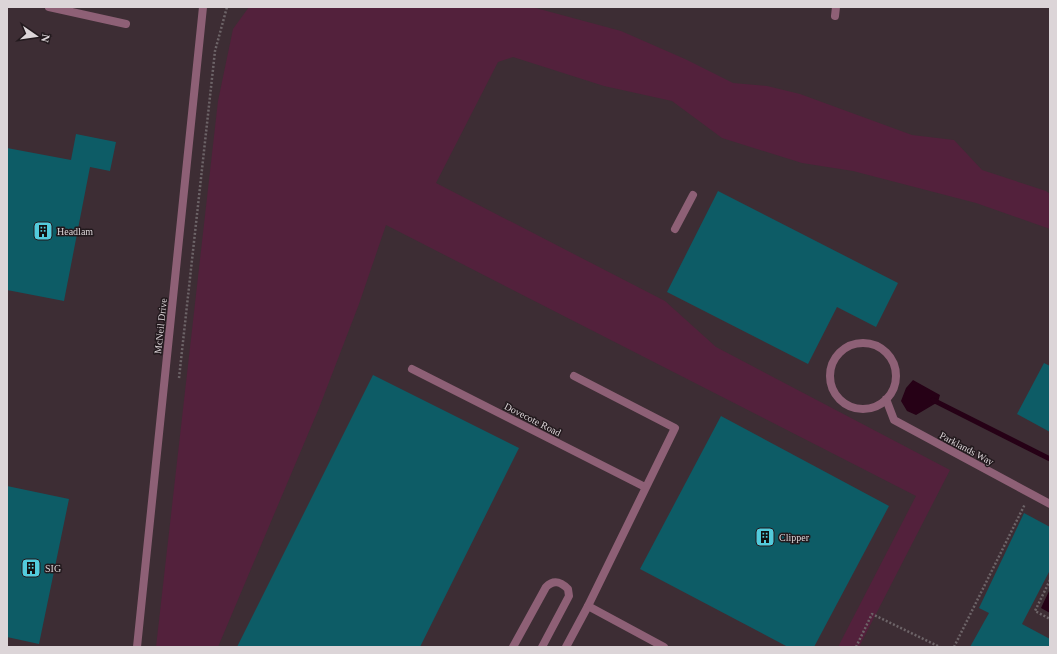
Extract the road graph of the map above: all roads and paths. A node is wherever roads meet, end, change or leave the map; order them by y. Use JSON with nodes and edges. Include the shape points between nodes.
{"nodes":[{"id":1,"x":48,"y":7,"type":"edge"},
{"id":2,"x":203,"y":7,"type":"edge"},
{"id":3,"x":228,"y":7,"type":"edge"},
{"id":4,"x":836,"y":7,"type":"edge"},
{"id":5,"x":835,"y":16,"type":"dead end"},
{"id":6,"x":126,"y":24,"type":"dead end"},
{"id":7,"x":693,"y":195,"type":"dead end"},
{"id":8,"x":675,"y":229,"type":"dead end"},
{"id":9,"x":412,"y":369,"type":"dead end"},
{"id":10,"x":574,"y":376,"type":"dead end"},
{"id":11,"x":178,"y":385,"type":"dead end"},
{"id":12,"x":886,"y":400,"type":"junction"},
{"id":13,"x":645,"y":487,"type":"junction"},
{"id":14,"x":1026,"y":502,"type":"dead end"},
{"id":15,"x":1050,"y":504,"type":"edge"},
{"id":16,"x":1050,"y":580,"type":"edge"},
{"id":17,"x":588,"y":606,"type":"junction"},
{"id":18,"x":1050,"y":619,"type":"edge"},
{"id":19,"x":137,"y":647,"type":"edge"},
{"id":20,"x":513,"y":647,"type":"edge"},
{"id":21,"x":542,"y":647,"type":"edge"},
{"id":22,"x":566,"y":647,"type":"edge"},
{"id":23,"x":664,"y":647,"type":"edge"},
{"id":24,"x":856,"y":647,"type":"edge"},
{"id":25,"x":940,"y":647,"type":"edge"},
{"id":26,"x":954,"y":647,"type":"edge"}],
"edges":[{"from":1,"to":6,"type":"street"},
{"from":2,"to":19,"type":"street","name":"McNeil Drive"},
{"from":3,"to":11,"type":"path","via":[[215,51]]},
{"from":4,"to":5,"type":"street"},
{"from":7,"to":8,"type":"street"},
{"from":9,"to":13,"type":"street","name":"Dovecote Road"},
{"from":10,"to":13,"type":"street","via":[[675,428]]},
{"from":12,"to":12,"type":"street","via":[[865,409],[849,406],[839,400],[832,391],[829,379],[830,368],[838,353],[858,342],[871,343],[882,348],[890,356],[896,373],[895,385]]},
{"from":12,"to":15,"type":"street","name":"Parklands Way","via":[[894,420]]},
{"from":13,"to":17,"type":"street"},
{"from":14,"to":26,"type":"path"},
{"from":16,"to":18,"type":"path","via":[[1034,611]]},
{"from":17,"to":22,"type":"street"},
{"from":17,"to":23,"type":"street"},
{"from":20,"to":21,"type":"street","via":[[546,587],[556,582],[568,589],[569,596]]},
{"from":24,"to":25,"type":"path","via":[[872,614]]}]}
